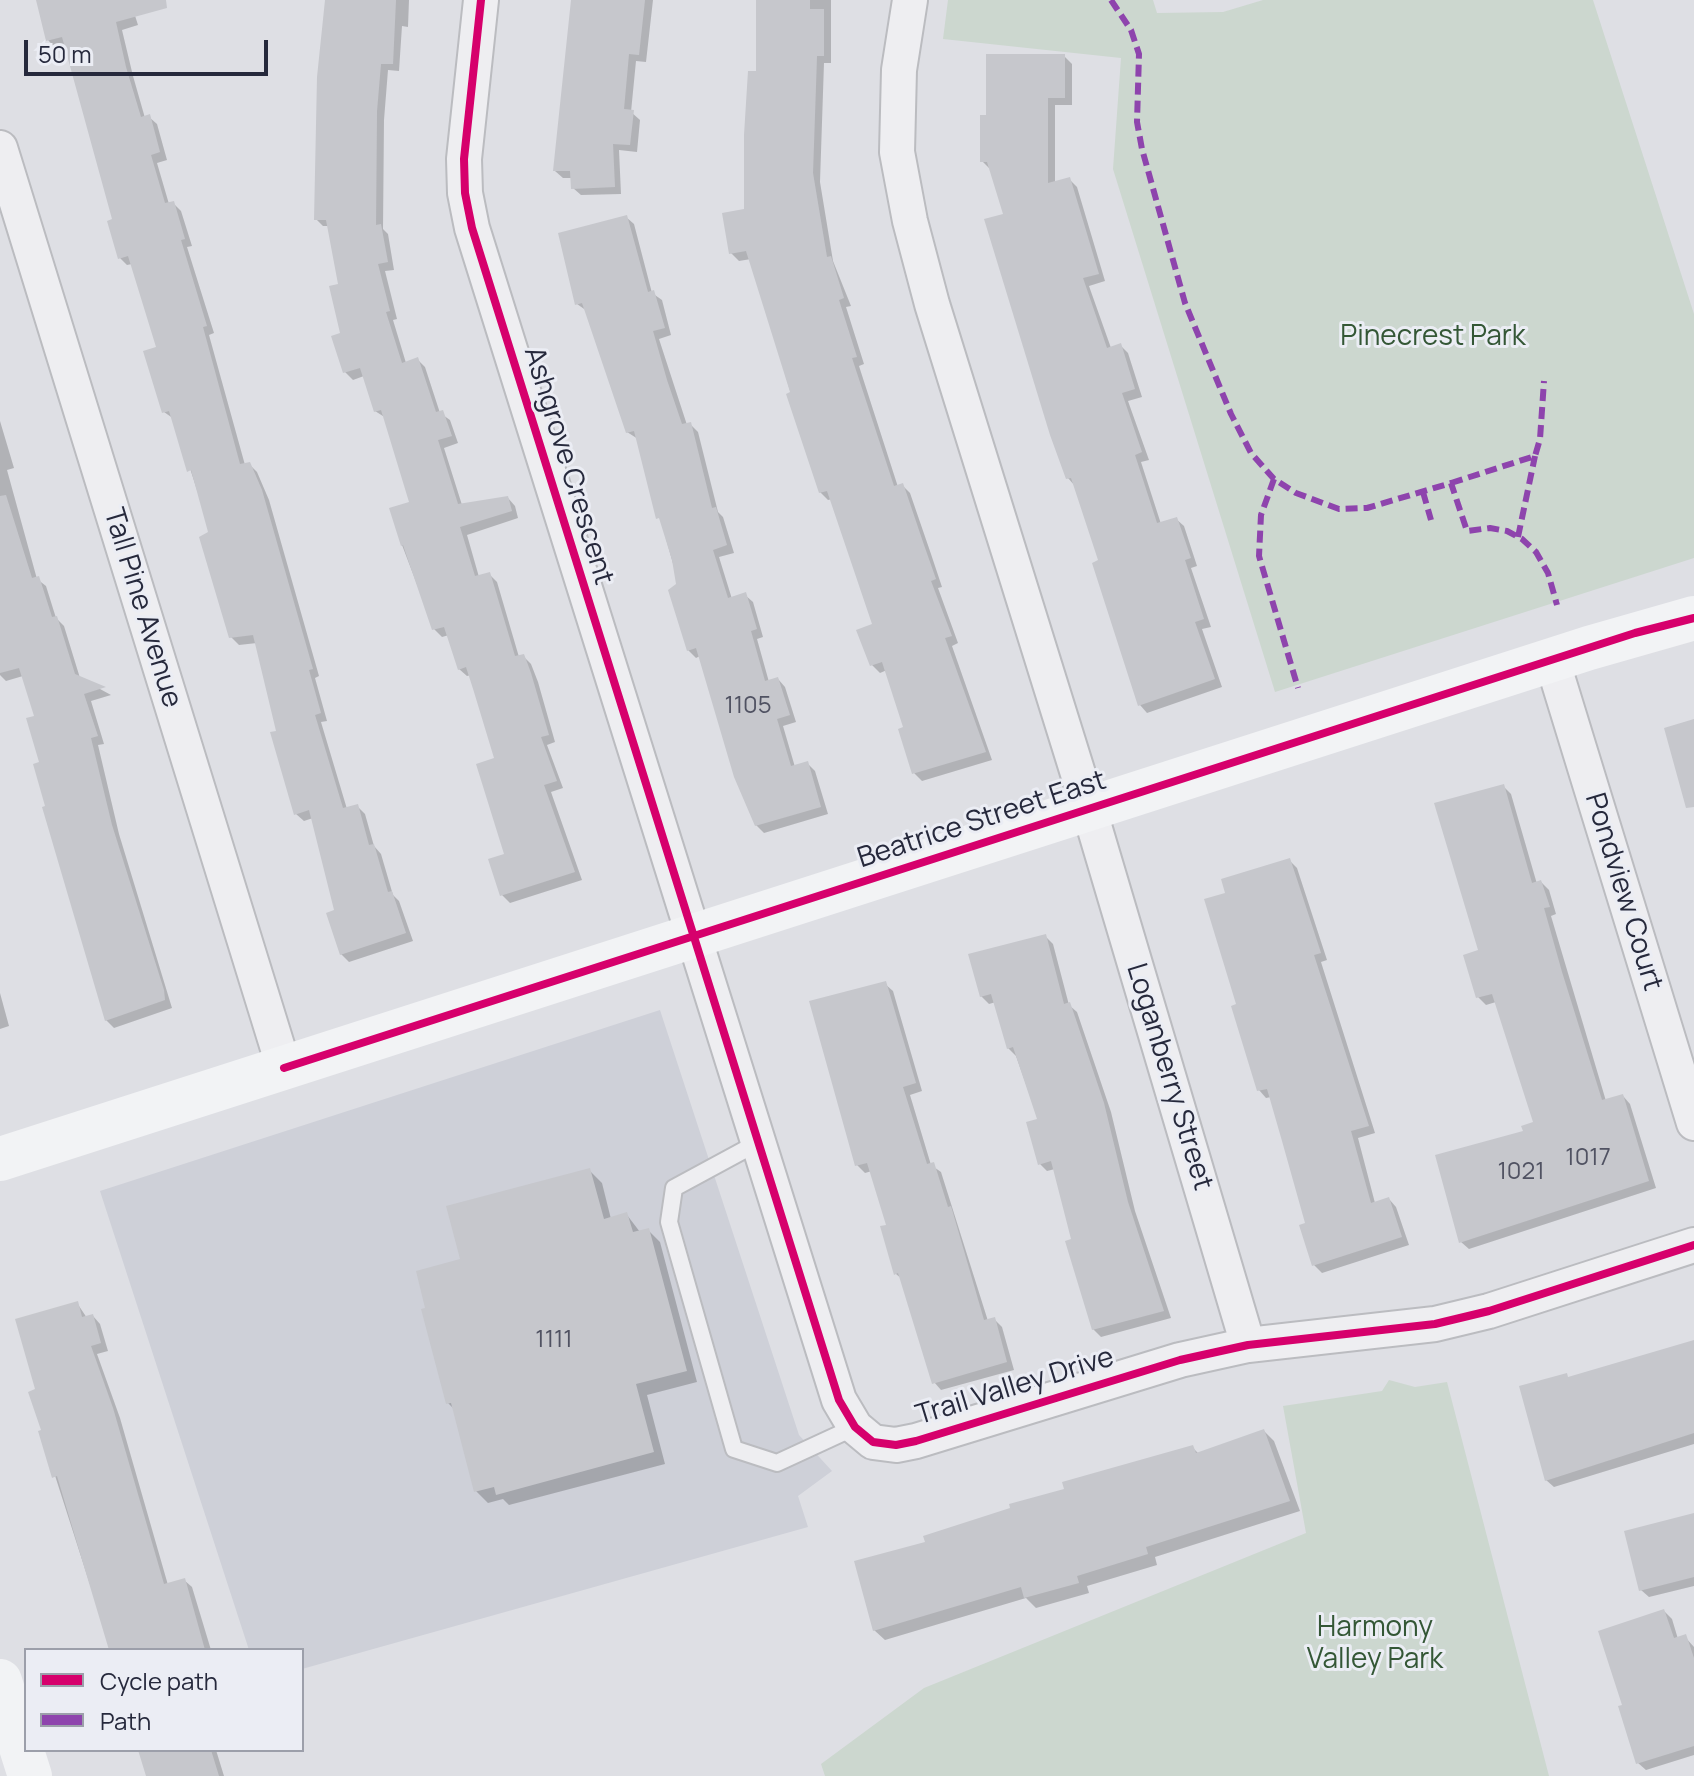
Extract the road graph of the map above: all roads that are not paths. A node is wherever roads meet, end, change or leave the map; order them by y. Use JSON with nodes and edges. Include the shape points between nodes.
{"nodes":[{"id":1,"x":481,"y":0,"type":"edge"},
{"id":2,"x":910,"y":0,"type":"edge"},
{"id":3,"x":0,"y":148,"type":"edge"},
{"id":4,"x":1694,"y":618,"type":"edge"},
{"id":5,"x":1552,"y":660,"type":"junction"},
{"id":6,"x":1089,"y":809,"type":"junction"},
{"id":7,"x":696,"y":935,"type":"junction"},
{"id":8,"x":284,"y":1068,"type":"junction"},
{"id":9,"x":1694,"y":1123,"type":"edge"},
{"id":10,"x":761,"y":1141,"type":"junction"},
{"id":11,"x":0,"y":1159,"type":"edge"},
{"id":12,"x":1694,"y":1245,"type":"edge"},
{"id":13,"x":1248,"y":1345,"type":"junction"},
{"id":14,"x":855,"y":1427,"type":"junction"},
{"id":15,"x":0,"y":1681,"type":"edge"},
{"id":16,"x":30,"y":1776,"type":"edge"}],
"edges":[{"from":1,"to":7,"type":"street","name":"Ashgrove Crescent","via":[[464,159],[472,228],[624,721]]},
{"from":2,"to":6,"type":"street","via":[[899,70],[897,152],[910,221]]},
{"from":3,"to":8,"type":"street","name":"Tall Pine Avenue"},
{"from":4,"to":5,"type":"street","name":"Beatrice Street East"},
{"from":5,"to":6,"type":"street","name":"Beatrice Street East"},
{"from":5,"to":9,"type":"street","name":"Pondview Court"},
{"from":6,"to":7,"type":"street","name":"Beatrice Street East"},
{"from":6,"to":13,"type":"street","name":"Loganberry Street"},
{"from":7,"to":8,"type":"street","name":"Beatrice Street East"},
{"from":7,"to":10,"type":"street"},
{"from":8,"to":11,"type":"street","name":"Beatrice Street East"},
{"from":10,"to":14,"type":"street","via":[[839,1400]]},
{"from":10,"to":14,"type":"lane","via":[[674,1188],[669,1222],[734,1449],[777,1463]]},
{"from":12,"to":13,"type":"street","name":"Trail Valley Drive","via":[[1435,1324]]},
{"from":13,"to":14,"type":"street","name":"Trail Valley Drive","via":[[1180,1360],[916,1441],[873,1442]]},
{"from":15,"to":16,"type":"street"}]}
